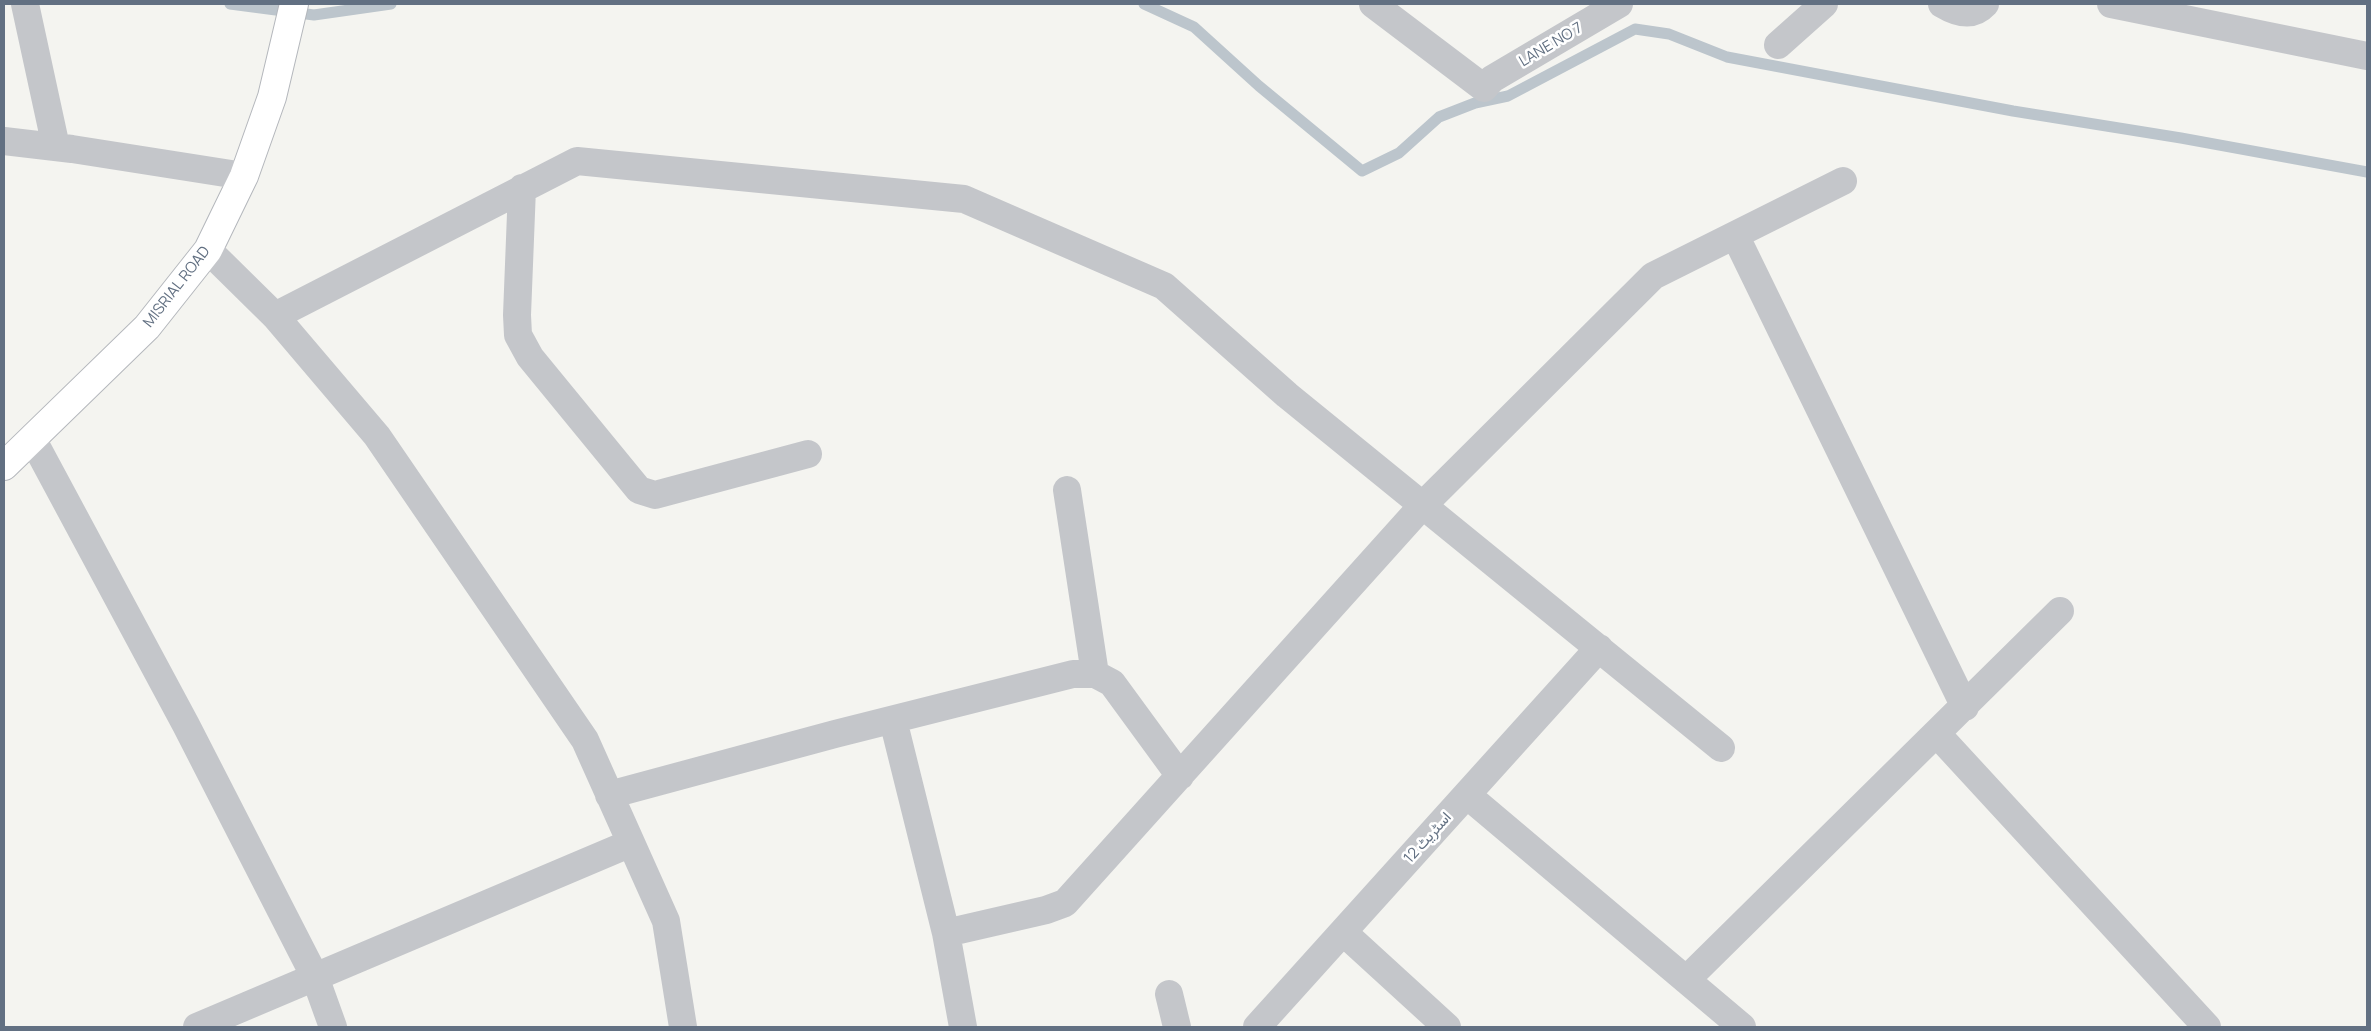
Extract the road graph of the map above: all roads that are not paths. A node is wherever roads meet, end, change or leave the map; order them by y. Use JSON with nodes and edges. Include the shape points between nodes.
{"nodes":[{"id":1,"x":25,"y":4,"type":"edge"},
{"id":2,"x":294,"y":4,"type":"edge"},
{"id":3,"x":1373,"y":4,"type":"edge"},
{"id":4,"x":1619,"y":4,"type":"edge"},
{"id":5,"x":1824,"y":4,"type":"edge"},
{"id":6,"x":1942,"y":4,"type":"edge"},
{"id":7,"x":1985,"y":4,"type":"edge"},
{"id":8,"x":2111,"y":4,"type":"edge"},
{"id":9,"x":1778,"y":45,"type":"dead end"},
{"id":10,"x":2367,"y":56,"type":"edge"},
{"id":11,"x":4,"y":141,"type":"edge"},
{"id":12,"x":56,"y":147,"type":"junction"},
{"id":13,"x":244,"y":176,"type":"junction"},
{"id":14,"x":1843,"y":181,"type":"dead end"},
{"id":15,"x":522,"y":188,"type":"junction"},
{"id":16,"x":1735,"y":236,"type":"junction"},
{"id":17,"x":208,"y":250,"type":"junction"},
{"id":18,"x":274,"y":316,"type":"junction"},
{"id":19,"x":33,"y":440,"type":"junction"},
{"id":20,"x":808,"y":454,"type":"dead end"},
{"id":21,"x":4,"y":466,"type":"edge"},
{"id":22,"x":1066,"y":490,"type":"dead end"},
{"id":23,"x":1422,"y":506,"type":"junction"},
{"id":24,"x":2060,"y":611,"type":"dead end"},
{"id":25,"x":1599,"y":648,"type":"junction"},
{"id":26,"x":1095,"y":674,"type":"junction"},
{"id":27,"x":1965,"y":706,"type":"junction"},
{"id":28,"x":894,"y":720,"type":"junction"},
{"id":29,"x":1937,"y":734,"type":"junction"},
{"id":30,"x":1722,"y":748,"type":"dead end"},
{"id":31,"x":1180,"y":776,"type":"junction"},
{"id":32,"x":609,"y":795,"type":"junction"},
{"id":33,"x":1467,"y":795,"type":"junction"},
{"id":34,"x":631,"y":842,"type":"junction"},
{"id":35,"x":1343,"y":932,"type":"junction"},
{"id":36,"x":946,"y":933,"type":"junction"},
{"id":37,"x":315,"y":978,"type":"junction"},
{"id":38,"x":1686,"y":980,"type":"junction"},
{"id":39,"x":1169,"y":994,"type":"dead end"},
{"id":40,"x":197,"y":1027,"type":"edge"},
{"id":41,"x":333,"y":1027,"type":"edge"},
{"id":42,"x":683,"y":1027,"type":"edge"},
{"id":43,"x":964,"y":1027,"type":"edge"},
{"id":44,"x":1177,"y":1027,"type":"edge"},
{"id":45,"x":1257,"y":1027,"type":"edge"},
{"id":46,"x":1447,"y":1027,"type":"edge"},
{"id":47,"x":1742,"y":1027,"type":"edge"},
{"id":48,"x":2207,"y":1027,"type":"edge"}],
"edges":[{"from":1,"to":12,"type":"street"},
{"from":2,"to":13,"type":"main road","name":"MISRIAL ROAD","via":[[272,97]]},
{"from":3,"to":4,"type":"street","name":"LANE NO 7","via":[[1484,88],[1492,80]]},
{"from":5,"to":9,"type":"street"},
{"from":6,"to":7,"type":"street","via":[[1967,14],[1980,10]]},
{"from":8,"to":10,"type":"street"},
{"from":11,"to":12,"type":"street"},
{"from":12,"to":13,"type":"street"},
{"from":13,"to":17,"type":"main road","name":"MISRIAL ROAD"},
{"from":14,"to":16,"type":"street"},
{"from":15,"to":18,"type":"street"},
{"from":15,"to":20,"type":"street","via":[[518,335],[530,357],[639,490],[655,495]]},
{"from":15,"to":23,"type":"street","via":[[577,161],[964,199],[1164,286],[1287,395]]},
{"from":16,"to":23,"type":"street","via":[[1653,276]]},
{"from":16,"to":27,"type":"street"},
{"from":17,"to":18,"type":"street"},
{"from":17,"to":19,"type":"main road","name":"MISRIAL ROAD","via":[[147,327]]},
{"from":18,"to":32,"type":"street","via":[[377,436],[585,740]]},
{"from":19,"to":21,"type":"main road","name":"MISRIAL ROAD"},
{"from":19,"to":37,"type":"street","via":[[186,725]]},
{"from":22,"to":26,"type":"street"},
{"from":23,"to":25,"type":"street"},
{"from":23,"to":31,"type":"street"},
{"from":24,"to":27,"type":"street"},
{"from":25,"to":30,"type":"street"},
{"from":25,"to":33,"type":"street","name":"اسٹریٹ 12"},
{"from":26,"to":28,"type":"street","via":[[1073,674]]},
{"from":26,"to":31,"type":"street","via":[[1112,683]]},
{"from":27,"to":29,"type":"street"},
{"from":28,"to":32,"type":"street"},
{"from":28,"to":36,"type":"street"},
{"from":29,"to":38,"type":"street"},
{"from":29,"to":48,"type":"street"},
{"from":31,"to":36,"type":"street","via":[[1065,903]]},
{"from":32,"to":34,"type":"street"},
{"from":33,"to":35,"type":"street","name":"اسٹریٹ 12"},
{"from":33,"to":38,"type":"street"},
{"from":34,"to":37,"type":"street"},
{"from":34,"to":42,"type":"street","via":[[666,921]]},
{"from":35,"to":45,"type":"street","name":"اسٹریٹ 12"},
{"from":35,"to":46,"type":"street"},
{"from":36,"to":43,"type":"street"},
{"from":37,"to":40,"type":"street"},
{"from":37,"to":41,"type":"street"},
{"from":38,"to":47,"type":"street"},
{"from":39,"to":44,"type":"street"}]}
